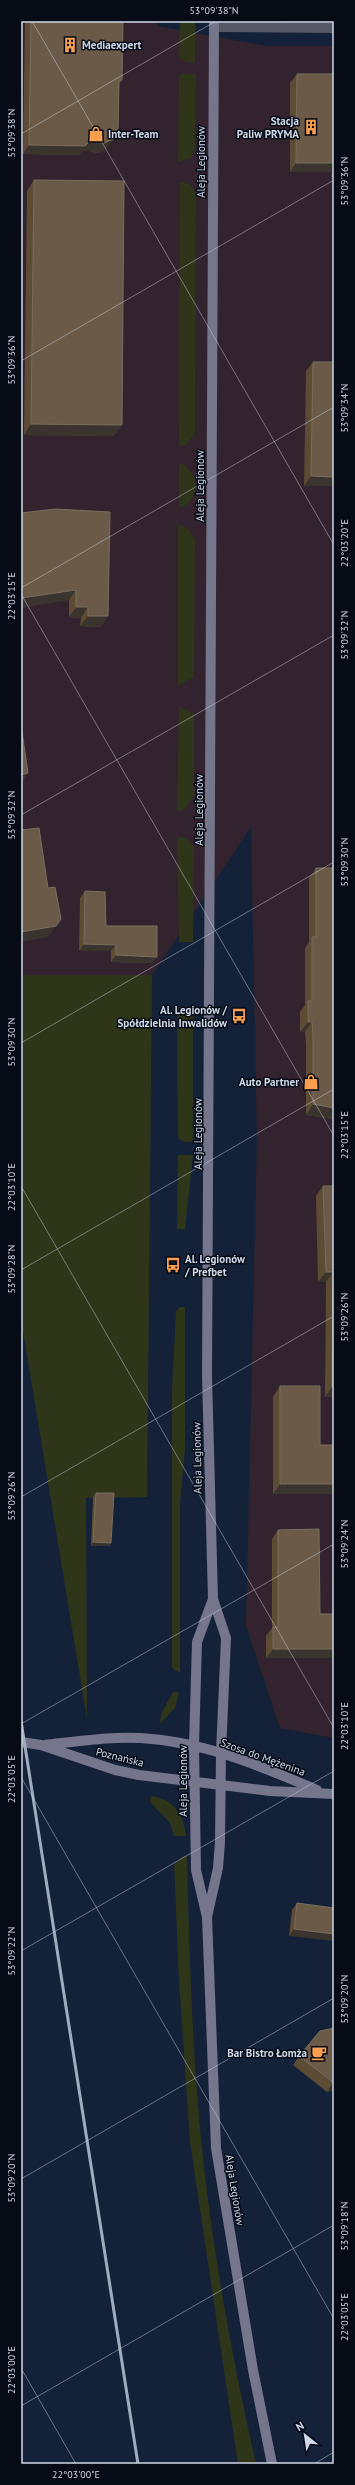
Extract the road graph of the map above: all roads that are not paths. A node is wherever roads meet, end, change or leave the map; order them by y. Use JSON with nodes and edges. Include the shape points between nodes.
{"nodes":[{"id":1,"x":214,"y":24,"type":"edge"},
{"id":2,"x":334,"y":28,"type":"edge"},
{"id":3,"x":213,"y":1599,"type":"junction"},
{"id":4,"x":21,"y":1742,"type":"edge"},
{"id":5,"x":194,"y":1745,"type":"junction"},
{"id":6,"x":41,"y":1746,"type":"junction"},
{"id":7,"x":221,"y":1753,"type":"junction"},
{"id":8,"x":195,"y":1781,"type":"junction"},
{"id":9,"x":220,"y":1784,"type":"junction"},
{"id":10,"x":323,"y":1792,"type":"junction"},
{"id":11,"x":334,"y":1794,"type":"edge"},
{"id":12,"x":207,"y":1917,"type":"junction"},
{"id":13,"x":272,"y":2464,"type":"edge"}],
"edges":[{"from":1,"to":2,"type":"street"},
{"from":1,"to":3,"type":"main road","name":"Aleja Legionów","via":[[207,1376]]},
{"from":3,"to":5,"type":"main road","name":"Aleja Legionów","via":[[197,1642]]},
{"from":3,"to":7,"type":"main road","name":"Aleja Legionów","via":[[226,1638]]},
{"from":4,"to":6,"type":"main road","name":"Poznańska"},
{"from":5,"to":6,"type":"main road","name":"Poznańska","via":[[150,1738],[106,1739]]},
{"from":5,"to":7,"type":"main road","name":"Szosa do Mężenina"},
{"from":5,"to":8,"type":"main road","name":"Aleja Legionów"},
{"from":6,"to":8,"type":"main road","name":"Poznańska","via":[[139,1776]]},
{"from":7,"to":9,"type":"main road","name":"Aleja Legionów"},
{"from":7,"to":10,"type":"main road","name":"Szosa do Mężenina"},
{"from":8,"to":9,"type":"main road","name":"Szosa do Mężenina"},
{"from":8,"to":12,"type":"main road","name":"Aleja Legionów","via":[[196,1870]]},
{"from":9,"to":10,"type":"main road","name":"Szosa do Mężenina","via":[[270,1791]]},
{"from":9,"to":12,"type":"main road","name":"Aleja Legionów","via":[[218,1868]]},
{"from":10,"to":11,"type":"main road","name":"Szosa do Mężenina"},
{"from":12,"to":13,"type":"main road","name":"Aleja Legionów","via":[[216,2148],[253,2370]]}]}
